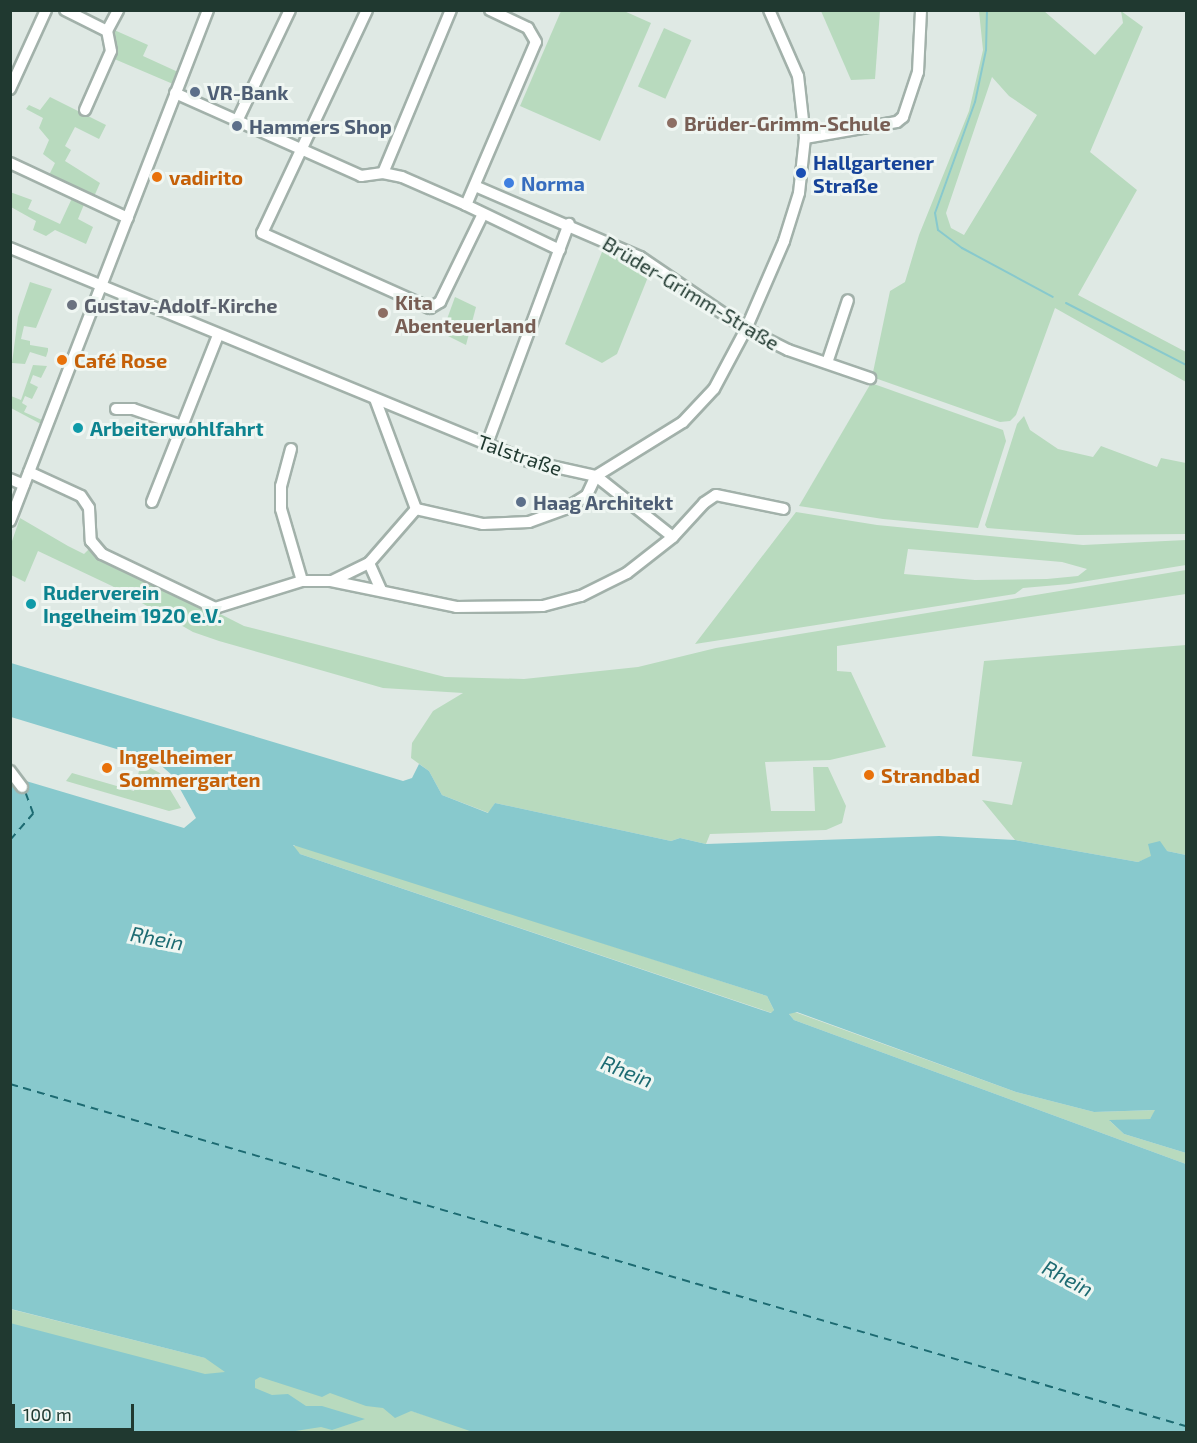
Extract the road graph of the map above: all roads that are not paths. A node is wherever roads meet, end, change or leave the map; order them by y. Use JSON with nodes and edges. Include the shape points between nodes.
{"nodes":[{"id":1,"x":46,"y":10,"type":"edge"},
{"id":2,"x":65,"y":10,"type":"edge"},
{"id":3,"x":118,"y":10,"type":"edge"},
{"id":4,"x":208,"y":10,"type":"edge"},
{"id":5,"x":290,"y":10,"type":"edge"},
{"id":6,"x":367,"y":10,"type":"edge"},
{"id":7,"x":451,"y":10,"type":"edge"},
{"id":8,"x":490,"y":10,"type":"edge"},
{"id":9,"x":769,"y":10,"type":"edge"},
{"id":10,"x":921,"y":10,"type":"edge"},
{"id":11,"x":107,"y":31,"type":"junction"},
{"id":12,"x":10,"y":89,"type":"edge"},
{"id":13,"x":176,"y":93,"type":"junction"},
{"id":14,"x":85,"y":110,"type":"dead end"},
{"id":15,"x":237,"y":121,"type":"junction"},
{"id":16,"x":805,"y":138,"type":"junction"},
{"id":17,"x":301,"y":150,"type":"junction"},
{"id":18,"x":10,"y":163,"type":"edge"},
{"id":19,"x":383,"y":172,"type":"junction"},
{"id":20,"x":475,"y":186,"type":"junction"},
{"id":21,"x":466,"y":205,"type":"junction"},
{"id":22,"x":483,"y":214,"type":"junction"},
{"id":23,"x":128,"y":218,"type":"junction"},
{"id":24,"x":569,"y":224,"type":"junction"},
{"id":25,"x":10,"y":248,"type":"edge"},
{"id":26,"x":560,"y":250,"type":"junction"},
{"id":27,"x":101,"y":288,"type":"junction"},
{"id":28,"x":849,"y":300,"type":"dead end"},
{"id":29,"x":746,"y":329,"type":"junction"},
{"id":30,"x":218,"y":335,"type":"junction"},
{"id":31,"x":827,"y":363,"type":"junction"},
{"id":32,"x":870,"y":378,"type":"dead end"},
{"id":33,"x":375,"y":399,"type":"junction"},
{"id":34,"x":116,"y":409,"type":"dead end"},
{"id":35,"x":182,"y":426,"type":"junction"},
{"id":36,"x":487,"y":444,"type":"junction"},
{"id":37,"x":291,"y":449,"type":"dead end"},
{"id":38,"x":29,"y":472,"type":"junction"},
{"id":39,"x":596,"y":476,"type":"junction"},
{"id":40,"x":10,"y":479,"type":"edge"},
{"id":41,"x":24,"y":485,"type":"junction"},
{"id":42,"x":152,"y":502,"type":"dead end"},
{"id":43,"x":416,"y":509,"type":"junction"},
{"id":44,"x":784,"y":509,"type":"dead end"},
{"id":45,"x":10,"y":521,"type":"edge"},
{"id":46,"x":673,"y":537,"type":"junction"},
{"id":47,"x":369,"y":563,"type":"junction"},
{"id":48,"x":302,"y":581,"type":"junction"},
{"id":49,"x":332,"y":581,"type":"junction"},
{"id":50,"x":381,"y":590,"type":"junction"},
{"id":51,"x":10,"y":771,"type":"edge"},
{"id":52,"x":22,"y":786,"type":"dead end"}],
"edges":[{"from":1,"to":12,"type":"street"},
{"from":2,"to":11,"type":"street"},
{"from":3,"to":11,"type":"street"},
{"from":4,"to":13,"type":"street"},
{"from":5,"to":15,"type":"street"},
{"from":6,"to":17,"type":"street"},
{"from":7,"to":19,"type":"street"},
{"from":8,"to":20,"type":"street","via":[[528,28],[536,42]]},
{"from":9,"to":16,"type":"street","via":[[798,76]]},
{"from":10,"to":16,"type":"street","via":[[918,72],[903,117],[897,122]]},
{"from":11,"to":14,"type":"street","via":[[111,51]]},
{"from":13,"to":15,"type":"street"},
{"from":13,"to":23,"type":"street"},
{"from":15,"to":17,"type":"street"},
{"from":16,"to":29,"type":"street","via":[[799,193],[784,241]]},
{"from":17,"to":19,"type":"street","via":[[361,176]]},
{"from":17,"to":22,"type":"street","via":[[262,233],[430,308],[440,302]]},
{"from":18,"to":23,"type":"street"},
{"from":19,"to":21,"type":"street"},
{"from":20,"to":21,"type":"street"},
{"from":20,"to":24,"type":"street","name":"Brüder-Grimm-Straße"},
{"from":21,"to":22,"type":"street"},
{"from":22,"to":26,"type":"street"},
{"from":23,"to":27,"type":"street"},
{"from":24,"to":26,"type":"street"},
{"from":24,"to":29,"type":"street","name":"Brüder-Grimm-Straße","via":[[640,257]]},
{"from":25,"to":27,"type":"street","name":"Talstraße"},
{"from":26,"to":36,"type":"street"},
{"from":27,"to":30,"type":"street","name":"Talstraße"},
{"from":27,"to":38,"type":"street"},
{"from":28,"to":31,"type":"street"},
{"from":29,"to":31,"type":"street","name":"Brüder-Grimm-Straße","via":[[788,350]]},
{"from":29,"to":39,"type":"street","via":[[714,389],[683,422]]},
{"from":30,"to":33,"type":"street","name":"Talstraße"},
{"from":30,"to":35,"type":"street"},
{"from":31,"to":32,"type":"street","name":"Brüder-Grimm-Straße"},
{"from":33,"to":36,"type":"street","name":"Talstraße"},
{"from":33,"to":43,"type":"street"},
{"from":34,"to":35,"type":"street","via":[[133,409]]},
{"from":35,"to":42,"type":"street"},
{"from":36,"to":39,"type":"street","name":"Talstraße","via":[[536,464]]},
{"from":37,"to":48,"type":"street","via":[[281,486],[281,509]]},
{"from":38,"to":41,"type":"street"},
{"from":38,"to":48,"type":"street","via":[[85,500],[91,542],[102,554],[215,608]]},
{"from":39,"to":43,"type":"street","via":[[586,495],[565,509],[529,522],[483,524]]},
{"from":39,"to":46,"type":"street"},
{"from":40,"to":41,"type":"street"},
{"from":41,"to":45,"type":"street"},
{"from":43,"to":47,"type":"street"},
{"from":44,"to":46,"type":"street","via":[[716,495]]},
{"from":46,"to":50,"type":"street","via":[[605,586],[543,606],[456,607]]},
{"from":47,"to":49,"type":"street"},
{"from":47,"to":50,"type":"street"},
{"from":48,"to":49,"type":"street"},
{"from":49,"to":50,"type":"street"},
{"from":51,"to":52,"type":"street"}]}
